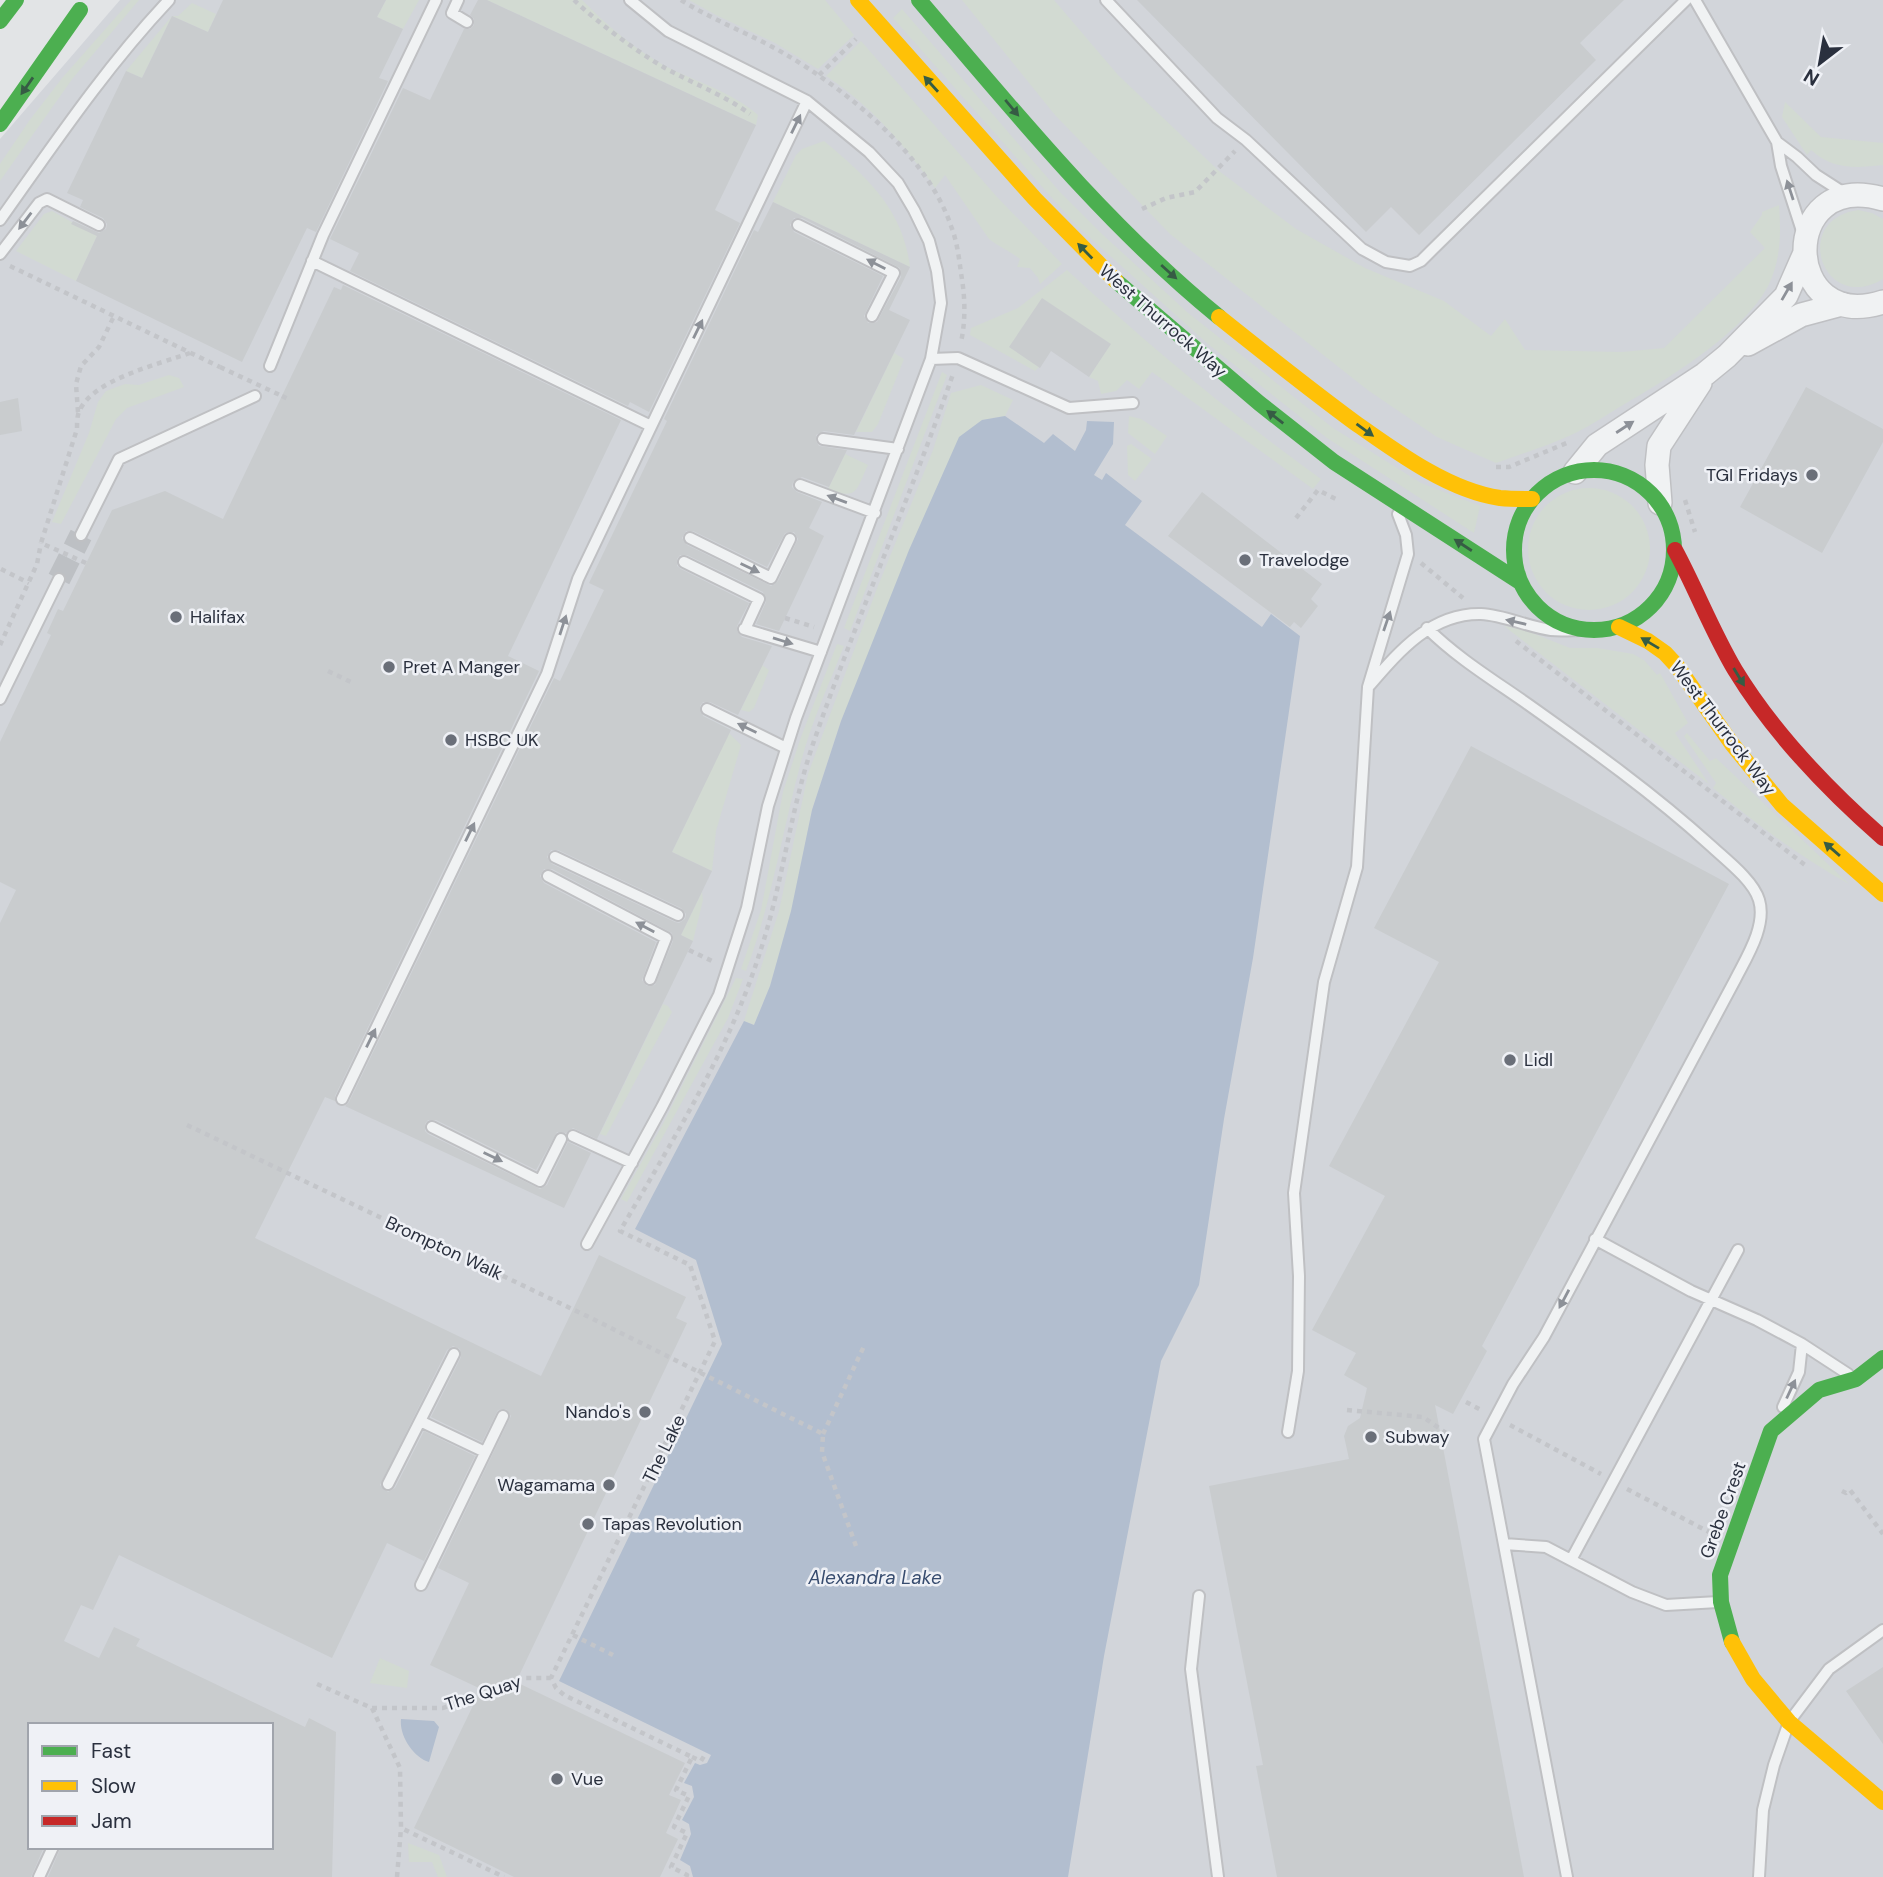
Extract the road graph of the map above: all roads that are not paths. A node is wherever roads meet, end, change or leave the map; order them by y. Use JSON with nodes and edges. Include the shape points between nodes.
{"nodes":[{"id":1,"x":16,"y":0,"type":"edge"},
{"id":2,"x":169,"y":0,"type":"edge"},
{"id":3,"x":436,"y":0,"type":"edge"},
{"id":4,"x":458,"y":0,"type":"edge"},
{"id":5,"x":630,"y":0,"type":"edge"},
{"id":6,"x":858,"y":0,"type":"edge"},
{"id":7,"x":919,"y":0,"type":"edge"},
{"id":8,"x":1106,"y":0,"type":"edge"},
{"id":9,"x":1686,"y":0,"type":"edge"},
{"id":10,"x":1695,"y":0,"type":"edge"},
{"id":11,"x":85,"y":5,"type":"edge"},
{"id":12,"x":0,"y":21,"type":"edge"},
{"id":13,"x":467,"y":22,"type":"dead end"},
{"id":14,"x":9,"y":82,"type":"dead end"},
{"id":15,"x":807,"y":101,"type":"junction"},
{"id":16,"x":0,"y":124,"type":"edge"},
{"id":17,"x":1777,"y":142,"type":"junction"},
{"id":18,"x":1870,"y":194,"type":"edge"},
{"id":19,"x":0,"y":220,"type":"edge"},
{"id":20,"x":99,"y":225,"type":"dead end"},
{"id":21,"x":798,"y":225,"type":"dead end"},
{"id":22,"x":1804,"y":246,"type":"junction"},
{"id":23,"x":0,"y":254,"type":"edge"},
{"id":24,"x":312,"y":261,"type":"junction"},
{"id":25,"x":1842,"y":304,"type":"junction"},
{"id":26,"x":1879,"y":307,"type":"edge"},
{"id":27,"x":872,"y":316,"type":"dead end"},
{"id":28,"x":1727,"y":356,"type":"junction"},
{"id":29,"x":931,"y":359,"type":"junction"},
{"id":30,"x":270,"y":366,"type":"dead end"},
{"id":31,"x":1705,"y":374,"type":"junction"},
{"id":32,"x":255,"y":396,"type":"dead end"},
{"id":33,"x":1133,"y":403,"type":"dead end"},
{"id":34,"x":651,"y":426,"type":"junction"},
{"id":35,"x":822,"y":439,"type":"dead end"},
{"id":36,"x":898,"y":449,"type":"junction"},
{"id":37,"x":1575,"y":472,"type":"junction"},
{"id":38,"x":800,"y":485,"type":"dead end"},
{"id":39,"x":1532,"y":499,"type":"junction"},
{"id":40,"x":1394,"y":501,"type":"junction"},
{"id":41,"x":1660,"y":503,"type":"junction"},
{"id":42,"x":874,"y":513,"type":"junction"},
{"id":43,"x":81,"y":535,"type":"tunnel mouth"},
{"id":44,"x":690,"y":538,"type":"dead end"},
{"id":45,"x":790,"y":539,"type":"dead end"},
{"id":46,"x":1675,"y":550,"type":"junction"},
{"id":47,"x":684,"y":562,"type":"dead end"},
{"id":48,"x":59,"y":579,"type":"tunnel mouth"},
{"id":49,"x":1520,"y":582,"type":"junction"},
{"id":50,"x":1619,"y":627,"type":"junction"},
{"id":51,"x":1427,"y":628,"type":"junction"},
{"id":52,"x":1584,"y":630,"type":"junction"},
{"id":53,"x":821,"y":652,"type":"junction"},
{"id":54,"x":1368,"y":687,"type":"junction"},
{"id":55,"x":0,"y":699,"type":"edge"},
{"id":56,"x":707,"y":709,"type":"dead end"},
{"id":57,"x":786,"y":748,"type":"junction"},
{"id":58,"x":1883,"y":838,"type":"edge"},
{"id":59,"x":555,"y":857,"type":"dead end"},
{"id":60,"x":548,"y":876,"type":"dead end"},
{"id":61,"x":1883,"y":894,"type":"edge"},
{"id":62,"x":678,"y":915,"type":"dead end"},
{"id":63,"x":650,"y":979,"type":"dead end"},
{"id":64,"x":342,"y":1099,"type":"dead end"},
{"id":65,"x":432,"y":1127,"type":"dead end"},
{"id":66,"x":573,"y":1136,"type":"dead end"},
{"id":67,"x":561,"y":1139,"type":"dead end"},
{"id":68,"x":632,"y":1163,"type":"junction"},
{"id":69,"x":1595,"y":1238,"type":"junction"},
{"id":70,"x":587,"y":1244,"type":"dead end"},
{"id":71,"x":1738,"y":1250,"type":"dead end"},
{"id":72,"x":1712,"y":1298,"type":"junction"},
{"id":73,"x":1802,"y":1344,"type":"junction"},
{"id":74,"x":454,"y":1354,"type":"dead end"},
{"id":75,"x":1883,"y":1358,"type":"edge"},
{"id":76,"x":1856,"y":1379,"type":"junction"},
{"id":77,"x":503,"y":1416,"type":"dead end"},
{"id":78,"x":420,"y":1421,"type":"junction"},
{"id":79,"x":1771,"y":1431,"type":"junction"},
{"id":80,"x":1288,"y":1432,"type":"dead end"},
{"id":81,"x":485,"y":1452,"type":"junction"},
{"id":82,"x":388,"y":1484,"type":"dead end"},
{"id":83,"x":1504,"y":1544,"type":"junction"},
{"id":84,"x":1571,"y":1560,"type":"junction"},
{"id":85,"x":421,"y":1585,"type":"dead end"},
{"id":86,"x":1199,"y":1596,"type":"dead end"},
{"id":87,"x":1721,"y":1602,"type":"junction"},
{"id":88,"x":1883,"y":1630,"type":"edge"},
{"id":89,"x":1789,"y":1722,"type":"junction"},
{"id":90,"x":1883,"y":1802,"type":"edge"},
{"id":91,"x":52,"y":1849,"type":"edge"},
{"id":92,"x":39,"y":1877,"type":"edge"},
{"id":93,"x":1218,"y":1877,"type":"edge"},
{"id":94,"x":1567,"y":1877,"type":"edge"},
{"id":95,"x":1759,"y":1877,"type":"edge"}],
"edges":[{"from":1,"to":12,"type":"main road"},
{"from":2,"to":19,"type":"lane","via":[[79,107]]},
{"from":3,"to":24,"type":"lane"},
{"from":4,"to":13,"type":"lane","via":[[452,13]]},
{"from":5,"to":15,"type":"lane","via":[[668,32]]},
{"from":40,"to":6,"type":"main road","name":"West Thurrock Way","one_way":true,"via":[[1334,462],[1259,403],[1101,268]]},
{"from":7,"to":39,"type":"main road","one_way":true,"via":[[1063,168],[1212,311],[1305,386],[1420,466],[1468,489],[1499,498]]},
{"from":8,"to":9,"type":"lane","via":[[1217,118],[1362,249],[1386,262],[1410,266],[1448,235]]},
{"from":10,"to":17,"type":"lane"},
{"from":11,"to":14,"type":"main road"},
{"from":11,"to":16,"type":"main road","one_way":true},
{"from":15,"to":29,"type":"lane","via":[[869,152],[915,210],[929,241],[941,303]]},
{"from":34,"to":15,"type":"lane","one_way":true},
{"from":17,"to":18,"type":"lane","via":[[1816,175]]},
{"from":22,"to":17,"type":"lane","one_way":true},
{"from":18,"to":22,"type":"street","via":[[1832,201],[1817,214]]},
{"from":20,"to":23,"type":"lane","one_way":true,"via":[[47,199],[39,202]]},
{"from":27,"to":21,"type":"lane","one_way":true,"via":[[894,273]]},
{"from":22,"to":25,"type":"street","via":[[1811,279]]},
{"from":28,"to":22,"type":"street","one_way":true,"via":[[1786,296]]},
{"from":24,"to":30,"type":"lane"},
{"from":24,"to":34,"type":"lane"},
{"from":25,"to":26,"type":"street"},
{"from":25,"to":28,"type":"street","via":[[1801,315]]},
{"from":28,"to":31,"type":"street"},
{"from":29,"to":33,"type":"lane","via":[[958,358],[1069,408]]},
{"from":29,"to":36,"type":"lane"},
{"from":37,"to":31,"type":"street","one_way":true,"via":[[1597,445]]},
{"from":31,"to":41,"type":"street","via":[[1659,446]]},
{"from":32,"to":43,"type":"lane","via":[[119,459]]},
{"from":64,"to":34,"type":"lane","one_way":true,"via":[[547,674],[578,579]]},
{"from":35,"to":36,"type":"lane"},
{"from":36,"to":42,"type":"lane"},
{"from":37,"to":39,"type":"main road","via":[[1551,482]]},
{"from":37,"to":41,"type":"main road","via":[[1622,474]]},
{"from":42,"to":38,"type":"lane","one_way":true},
{"from":39,"to":49,"type":"main road","via":[[1514,539]]},
{"from":49,"to":40,"type":"main road","name":"West Thurrock Way","one_way":true},
{"from":54,"to":40,"type":"lane","one_way":true,"via":[[1408,554]]},
{"from":41,"to":46,"type":"main road","via":[[1671,524]]},
{"from":42,"to":53,"type":"lane"},
{"from":44,"to":45,"type":"lane","one_way":true,"via":[[771,578]]},
{"from":46,"to":50,"type":"main road","via":[[1671,575],[1660,598],[1642,616]]},
{"from":46,"to":58,"type":"main road","one_way":true,"via":[[1718,641],[1754,701],[1831,792]]},
{"from":47,"to":53,"type":"lane","one_way":true,"via":[[759,599],[746,627]]},
{"from":48,"to":55,"type":"lane"},
{"from":49,"to":52,"type":"main road","via":[[1535,605],[1557,622]]},
{"from":50,"to":52,"type":"main road"},
{"from":61,"to":50,"type":"main road","name":"West Thurrock Way","one_way":true,"via":[[1782,805],[1665,653]]},
{"from":52,"to":51,"type":"lane","one_way":true,"via":[[1550,630],[1482,614]]},
{"from":51,"to":54,"type":"lane","via":[[1397,653]]},
{"from":51,"to":69,"type":"lane","via":[[1699,835],[1759,898],[1758,928],[1748,953]]},
{"from":53,"to":57,"type":"lane"},
{"from":54,"to":80,"type":"lane","via":[[1357,867],[1324,982],[1294,1193],[1298,1371]]},
{"from":57,"to":56,"type":"lane","one_way":true},
{"from":57,"to":68,"type":"lane","via":[[729,970]]},
{"from":59,"to":62,"type":"lane"},
{"from":63,"to":60,"type":"lane","one_way":true,"via":[[666,938]]},
{"from":65,"to":67,"type":"lane","one_way":true,"via":[[540,1181]]},
{"from":66,"to":68,"type":"lane"},
{"from":68,"to":70,"type":"lane"},
{"from":69,"to":72,"type":"lane"},
{"from":69,"to":83,"type":"lane","one_way":true,"via":[[1484,1439]]},
{"from":71,"to":72,"type":"lane"},
{"from":72,"to":73,"type":"lane"},
{"from":72,"to":84,"type":"lane"},
{"from":73,"to":76,"type":"lane"},
{"from":79,"to":73,"type":"lane","one_way":true,"via":[[1799,1372]]},
{"from":74,"to":78,"type":"lane"},
{"from":75,"to":76,"type":"main road","name":"Grebe Crest"},
{"from":76,"to":79,"type":"main road","name":"Grebe Crest","via":[[1819,1390]]},
{"from":77,"to":81,"type":"lane"},
{"from":78,"to":81,"type":"lane"},
{"from":78,"to":82,"type":"lane"},
{"from":79,"to":87,"type":"main road","name":"Grebe Crest","via":[[1720,1575]]},
{"from":81,"to":85,"type":"lane"},
{"from":83,"to":84,"type":"lane","via":[[1546,1547]]},
{"from":83,"to":94,"type":"lane"},
{"from":84,"to":87,"type":"lane","via":[[1666,1605]]},
{"from":86,"to":93,"type":"lane","via":[[1191,1669]]},
{"from":87,"to":89,"type":"main road","name":"Grebe Crest","via":[[1734,1649]]},
{"from":88,"to":89,"type":"lane","via":[[1829,1670]]},
{"from":89,"to":90,"type":"main road","name":"Grebe Crest"},
{"from":89,"to":95,"type":"lane","via":[[1763,1810]]},
{"from":91,"to":92,"type":"lane"}]}
